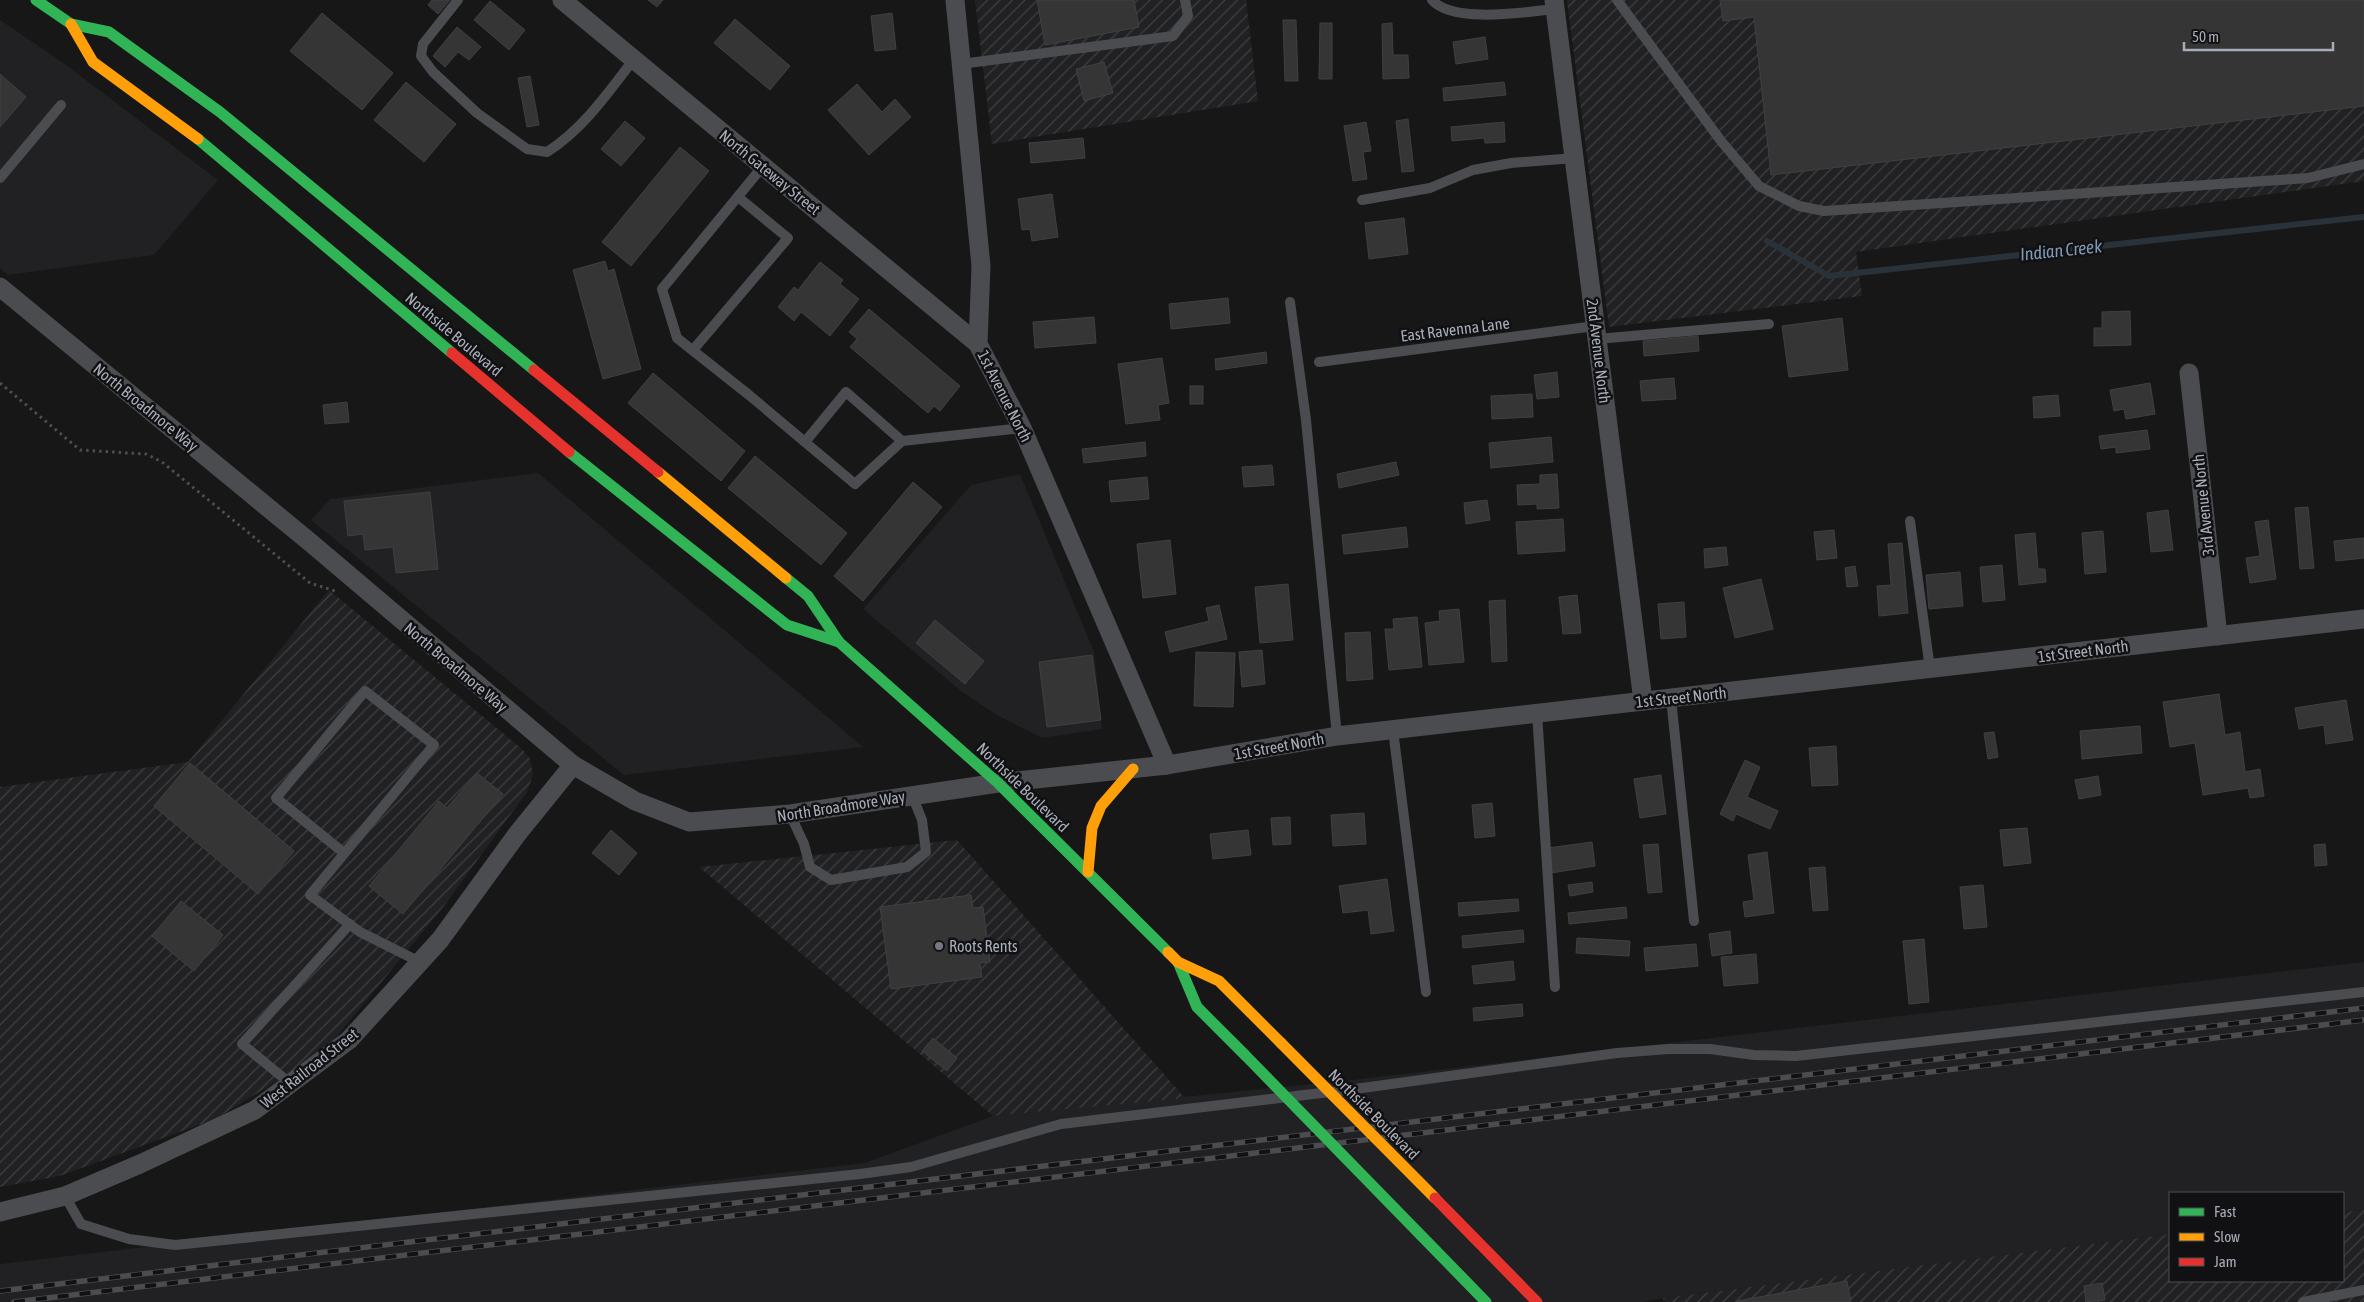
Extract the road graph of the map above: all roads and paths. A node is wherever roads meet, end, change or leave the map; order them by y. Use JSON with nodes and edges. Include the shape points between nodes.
{"nodes":[{"id":1,"x":36,"y":0,"type":"edge"},
{"id":2,"x":458,"y":0,"type":"edge"},
{"id":3,"x":562,"y":0,"type":"edge"},
{"id":4,"x":955,"y":0,"type":"edge"},
{"id":5,"x":1184,"y":0,"type":"edge"},
{"id":6,"x":1432,"y":0,"type":"edge"},
{"id":7,"x":1617,"y":0,"type":"edge"},
{"id":8,"x":1554,"y":4,"type":"edge"},
{"id":9,"x":71,"y":24,"type":"junction"},
{"id":10,"x":634,"y":60,"type":"junction"},
{"id":11,"x":961,"y":64,"type":"junction"},
{"id":12,"x":61,"y":105,"type":"dead end"},
{"id":13,"x":1575,"y":158,"type":"junction"},
{"id":14,"x":2364,"y":164,"type":"edge"},
{"id":15,"x":763,"y":166,"type":"junction"},
{"id":16,"x":0,"y":178,"type":"edge"},
{"id":17,"x":738,"y":197,"type":"junction"},
{"id":18,"x":1362,"y":200,"type":"dead end"},
{"id":19,"x":0,"y":287,"type":"edge"},
{"id":20,"x":1290,"y":302,"type":"dead end"},
{"id":21,"x":1769,"y":324,"type":"dead end"},
{"id":22,"x":1596,"y":332,"type":"junction"},
{"id":23,"x":978,"y":344,"type":"junction"},
{"id":24,"x":693,"y":350,"type":"junction"},
{"id":25,"x":1319,"y":362,"type":"dead end"},
{"id":26,"x":2189,"y":373,"type":"dead end"},
{"id":27,"x":0,"y":383,"type":"edge"},
{"id":28,"x":1022,"y":428,"type":"junction"},
{"id":29,"x":902,"y":441,"type":"junction"},
{"id":30,"x":805,"y":442,"type":"junction"},
{"id":31,"x":1910,"y":521,"type":"dead end"},
{"id":32,"x":335,"y":591,"type":"dead end"},
{"id":33,"x":2364,"y":619,"type":"edge"},
{"id":34,"x":2218,"y":636,"type":"junction"},
{"id":35,"x":839,"y":642,"type":"junction"},
{"id":36,"x":1930,"y":669,"type":"junction"},
{"id":37,"x":1671,"y":698,"type":"junction"},
{"id":38,"x":1642,"y":701,"type":"junction"},
{"id":39,"x":1537,"y":713,"type":"junction"},
{"id":40,"x":1393,"y":730,"type":"junction"},
{"id":41,"x":1338,"y":736,"type":"junction"},
{"id":42,"x":1167,"y":765,"type":"junction"},
{"id":43,"x":573,"y":766,"type":"junction"},
{"id":44,"x":1133,"y":769,"type":"junction"},
{"id":45,"x":998,"y":783,"type":"junction"},
{"id":46,"x":912,"y":795,"type":"junction"},
{"id":47,"x":790,"y":814,"type":"junction"},
{"id":48,"x":344,"y":853,"type":"junction"},
{"id":49,"x":1088,"y":872,"type":"junction"},
{"id":50,"x":1694,"y":921,"type":"dead end"},
{"id":51,"x":350,"y":924,"type":"junction"},
{"id":52,"x":420,"y":962,"type":"junction"},
{"id":53,"x":1178,"y":962,"type":"junction"},
{"id":54,"x":1555,"y":987,"type":"dead end"},
{"id":55,"x":1426,"y":992,"type":"dead end"},
{"id":56,"x":2364,"y":992,"type":"edge"},
{"id":57,"x":291,"y":1084,"type":"junction"},
{"id":58,"x":65,"y":1196,"type":"junction"},
{"id":59,"x":0,"y":1212,"type":"edge"},
{"id":60,"x":2364,"y":1290,"type":"edge"},
{"id":61,"x":1486,"y":1302,"type":"edge"},
{"id":62,"x":1537,"y":1302,"type":"edge"},
{"id":63,"x":2303,"y":1302,"type":"edge"}],
"edges":[{"from":1,"to":9,"type":"main road","name":"Northside Boulevard"},
{"from":2,"to":10,"type":"lane","via":[[423,44],[421,56],[432,72],[477,113],[527,149],[547,152],[565,141]]},
{"from":3,"to":10,"type":"street","name":"North Gateway Street"},
{"from":4,"to":11,"type":"street","name":"1st Avenue North"},
{"from":5,"to":11,"type":"lane","via":[[1188,16],[1173,36]]},
{"from":6,"to":8,"type":"lane","via":[[1450,11],[1486,14]]},
{"from":7,"to":14,"type":"lane","via":[[1721,142],[1759,186],[1799,206],[1824,211],[2298,179]]},
{"from":8,"to":13,"type":"street","name":"2nd Avenue North"},
{"from":9,"to":35,"type":"main road","name":"Northside Boulevard","via":[[109,32],[220,112],[808,596]]},
{"from":9,"to":35,"type":"main road","name":"Northside Boulevard","via":[[92,62],[200,141],[558,442],[787,625]]},
{"from":10,"to":15,"type":"street","name":"North Gateway Street"},
{"from":11,"to":23,"type":"street","name":"1st Avenue North","via":[[981,266]]},
{"from":12,"to":16,"type":"lane"},
{"from":13,"to":18,"type":"lane","via":[[1473,170],[1430,188]]},
{"from":13,"to":22,"type":"street","name":"2nd Avenue North"},
{"from":15,"to":17,"type":"lane"},
{"from":15,"to":23,"type":"street","name":"North Gateway Street"},
{"from":17,"to":24,"type":"lane","via":[[662,289],[677,338]]},
{"from":17,"to":24,"type":"lane","via":[[788,238]]},
{"from":19,"to":43,"type":"street","name":"North Broadmore Way","via":[[311,543]]},
{"from":20,"to":41,"type":"lane","via":[[1306,420]]},
{"from":21,"to":22,"type":"lane","name":"East Ravenna Lane"},
{"from":22,"to":25,"type":"lane","name":"East Ravenna Lane"},
{"from":22,"to":38,"type":"street","name":"2nd Avenue North"},
{"from":23,"to":28,"type":"street","name":"1st Avenue North"},
{"from":24,"to":30,"type":"lane"},
{"from":26,"to":34,"type":"street","name":"3rd Avenue North"},
{"from":27,"to":32,"type":"path","via":[[80,450],[146,454],[162,462],[310,583]]},
{"from":28,"to":29,"type":"lane"},
{"from":28,"to":42,"type":"street","name":"1st Avenue North"},
{"from":29,"to":30,"type":"lane","via":[[855,484]]},
{"from":29,"to":30,"type":"lane","via":[[846,392]]},
{"from":31,"to":36,"type":"lane"},
{"from":33,"to":34,"type":"street","name":"1st Street North"},
{"from":34,"to":36,"type":"street","name":"1st Street North"},
{"from":35,"to":45,"type":"main road","name":"Northside Boulevard"},
{"from":36,"to":37,"type":"street","name":"1st Street North"},
{"from":37,"to":38,"type":"street","name":"1st Street North"},
{"from":37,"to":50,"type":"lane"},
{"from":38,"to":39,"type":"street","name":"1st Street North"},
{"from":39,"to":40,"type":"street","name":"1st Street North"},
{"from":39,"to":54,"type":"lane"},
{"from":40,"to":41,"type":"street","name":"1st Street North"},
{"from":40,"to":55,"type":"lane"},
{"from":41,"to":42,"type":"street","name":"1st Street North"},
{"from":42,"to":44,"type":"street","name":"1st Street North"},
{"from":43,"to":47,"type":"street","name":"North Broadmore Way","via":[[634,801],[689,822]]},
{"from":43,"to":52,"type":"street","name":"West Railroad Street","via":[[518,832],[440,940]]},
{"from":44,"to":45,"type":"street","name":"1st Street North"},
{"from":44,"to":49,"type":"main road","via":[[1101,806],[1092,828]]},
{"from":45,"to":46,"type":"street","name":"North Broadmore Way"},
{"from":45,"to":49,"type":"main road","name":"Northside Boulevard"},
{"from":46,"to":47,"type":"street","name":"North Broadmore Way"},
{"from":46,"to":47,"type":"lane","via":[[922,820],[926,852],[907,867],[831,880],[810,867],[804,844]]},
{"from":48,"to":48,"type":"lane","via":[[434,745],[365,691],[276,798]]},
{"from":48,"to":51,"type":"lane","via":[[310,895]]},
{"from":49,"to":53,"type":"main road","name":"Northside Boulevard"},
{"from":51,"to":52,"type":"lane"},
{"from":51,"to":57,"type":"lane","via":[[242,1044]]},
{"from":52,"to":57,"type":"street","name":"West Railroad Street","via":[[349,1040]]},
{"from":53,"to":61,"type":"main road","name":"Northside Boulevard","bridge":true,"via":[[1196,1007]]},
{"from":53,"to":62,"type":"main road","name":"Northside Boulevard","bridge":true,"via":[[1219,981]]},
{"from":56,"to":58,"type":"lane","via":[[1796,1056],[1710,1049],[1617,1053],[1355,1089],[1061,1124],[910,1167],[877,1172],[175,1245],[129,1239],[81,1224]]},
{"from":57,"to":58,"type":"street","name":"West Railroad Street","via":[[255,1110]]},
{"from":58,"to":59,"type":"street","name":"West Railroad Street"},
{"from":60,"to":63,"type":"lane"}]}
